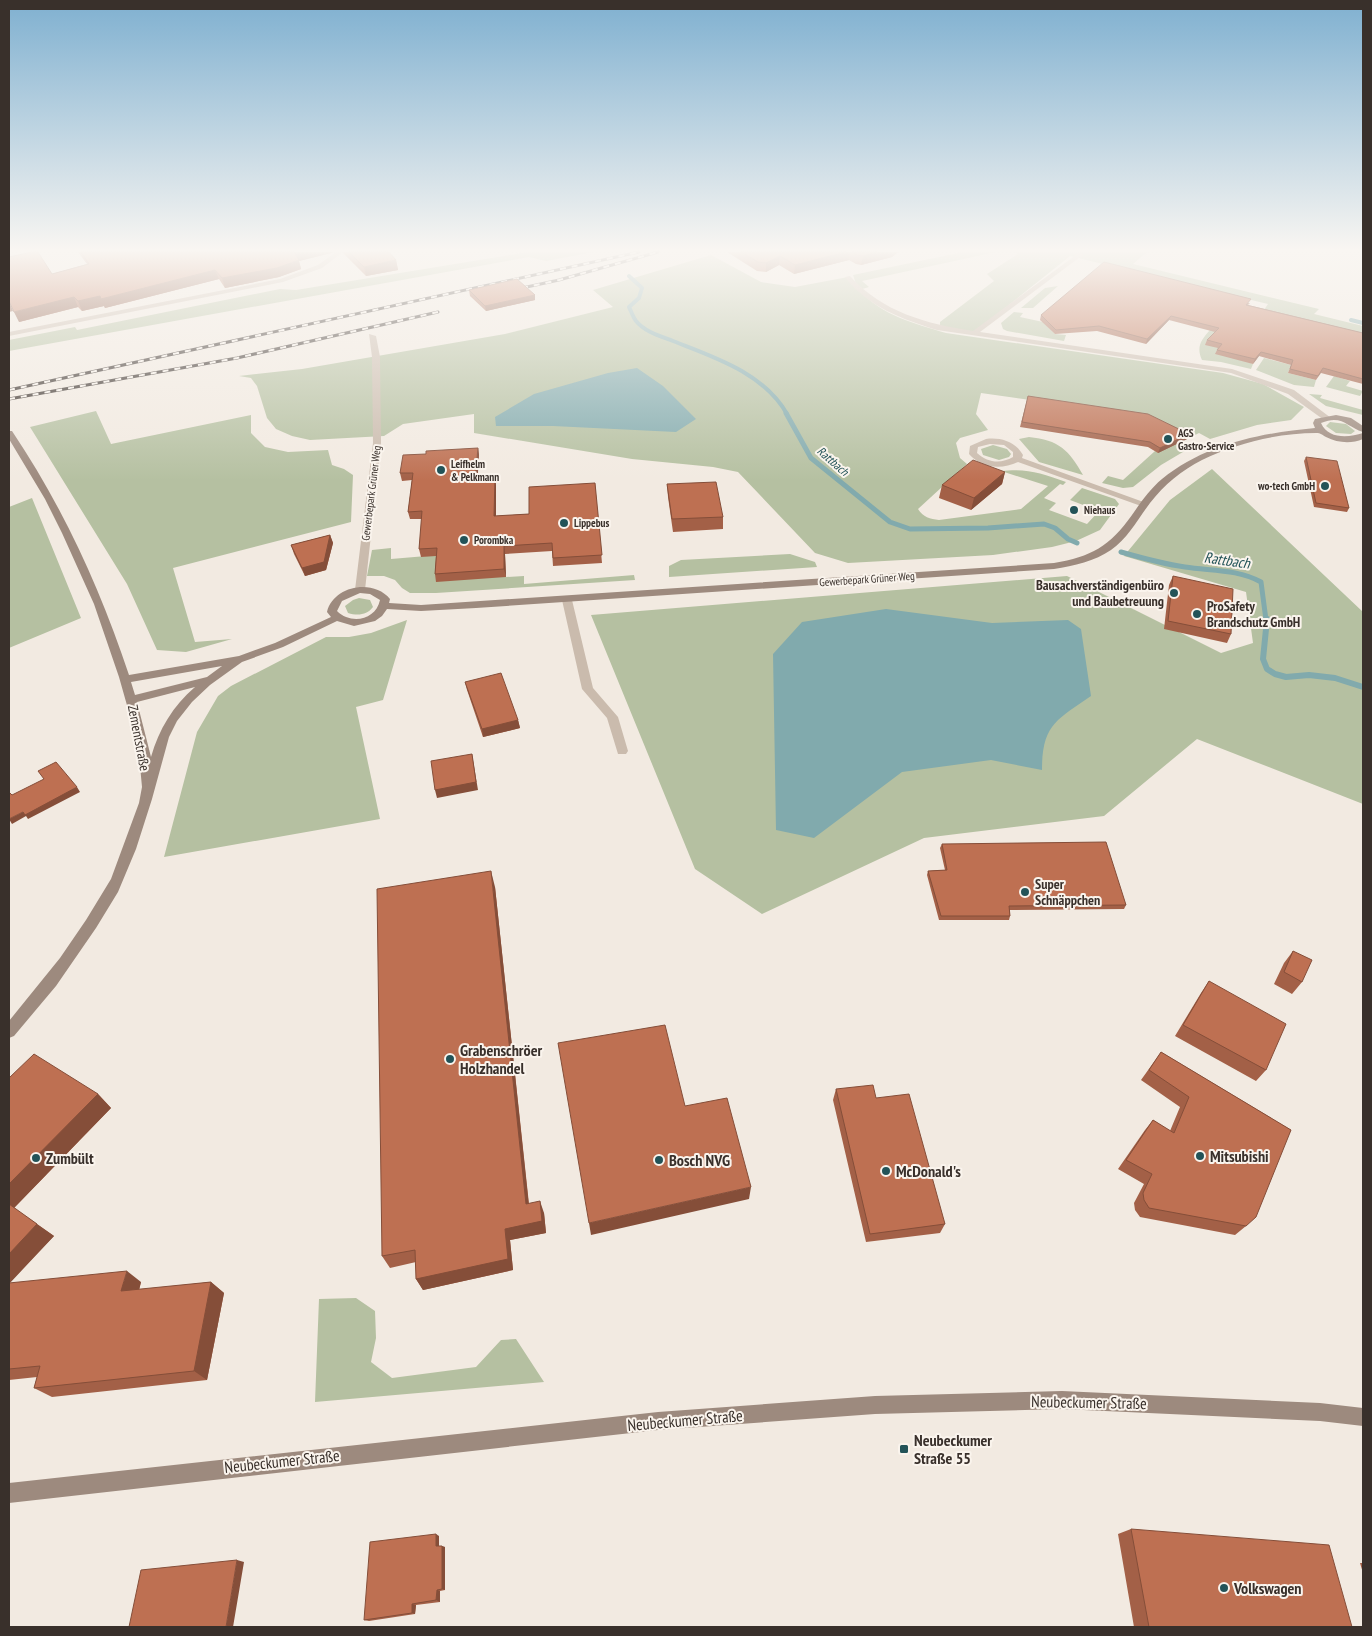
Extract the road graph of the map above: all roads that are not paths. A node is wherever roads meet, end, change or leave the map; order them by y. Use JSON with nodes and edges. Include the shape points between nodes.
{"nodes":[{"id":1,"x":38,"y":328,"type":"edge"},
{"id":2,"x":942,"y":328,"type":"edge"},
{"id":3,"x":982,"y":328,"type":"edge"},
{"id":4,"x":9,"y":334,"type":"edge"},
{"id":5,"x":974,"y":334,"type":"junction"},
{"id":6,"x":372,"y":336,"type":"dead end"},
{"id":7,"x":1327,"y":418,"type":"junction"},
{"id":8,"x":1363,"y":429,"type":"edge"},
{"id":9,"x":1320,"y":430,"type":"junction"},
{"id":10,"x":9,"y":433,"type":"edge"},
{"id":11,"x":1363,"y":436,"type":"edge"},
{"id":12,"x":1017,"y":459,"type":"junction"},
{"id":13,"x":1144,"y":504,"type":"junction"},
{"id":14,"x":360,"y":590,"type":"junction"},
{"id":15,"x":567,"y":600,"type":"junction"},
{"id":16,"x":385,"y":606,"type":"junction"},
{"id":17,"x":336,"y":618,"type":"junction"},
{"id":18,"x":241,"y":658,"type":"junction"},
{"id":19,"x":125,"y":679,"type":"junction"},
{"id":20,"x":209,"y":679,"type":"junction"},
{"id":21,"x":131,"y":700,"type":"junction"},
{"id":22,"x":622,"y":751,"type":"dead end"},
{"id":23,"x":147,"y":795,"type":"junction"},
{"id":24,"x":9,"y":1031,"type":"edge"},
{"id":25,"x":1363,"y":1418,"type":"edge"},
{"id":26,"x":9,"y":1493,"type":"edge"}],
"edges":[{"from":1,"to":4,"type":"street"},
{"from":2,"to":5,"type":"street"},
{"from":3,"to":5,"type":"street"},
{"from":5,"to":7,"type":"street","via":[[1232,371],[1291,392]]},
{"from":6,"to":14,"type":"street","name":"Gewerbepark Grüner Weg","via":[[376,357],[378,443]]},
{"from":7,"to":8,"type":"street","via":[[1347,420]]},
{"from":7,"to":9,"type":"street","via":[[1318,421]]},
{"from":9,"to":11,"type":"street","via":[[1340,438]]},
{"from":9,"to":13,"type":"street","name":"Gewerbepark Grüner Weg","via":[[1240,442],[1206,454],[1164,482]]},
{"from":10,"to":19,"type":"street","name":"Zementstraße","via":[[47,495],[77,555]]},
{"from":12,"to":12,"type":"street","via":[[1018,451],[999,441],[983,442],[972,450],[977,457],[989,463],[1003,464]]},
{"from":12,"to":13,"type":"street"},
{"from":13,"to":15,"type":"street","name":"Gewerbepark Grüner Weg","via":[[1121,536],[1107,548],[1093,556],[1054,566]]},
{"from":14,"to":16,"type":"street","via":[[380,594],[385,599]]},
{"from":14,"to":17,"type":"street","via":[[339,598],[333,605],[332,612]]},
{"from":15,"to":16,"type":"street","name":"Gewerbepark Grüner Weg","via":[[421,608]]},
{"from":15,"to":22,"type":"street","via":[[588,689],[612,717]]},
{"from":16,"to":17,"type":"street","via":[[370,620],[345,622]]},
{"from":17,"to":18,"type":"street","via":[[279,645]]},
{"from":18,"to":19,"type":"street"},
{"from":18,"to":20,"type":"street"},
{"from":19,"to":21,"type":"street","name":"Zementstraße"},
{"from":20,"to":21,"type":"street"},
{"from":20,"to":23,"type":"street","via":[[182,707],[166,730]]},
{"from":21,"to":23,"type":"street","name":"Zementstraße","via":[[145,761]]},
{"from":23,"to":24,"type":"street","name":"Zementstraße","via":[[114,888],[53,977]]},
{"from":25,"to":26,"type":"street","name":"Neubeckumer Straße","via":[[1320,1412],[1062,1400],[875,1405],[658,1421]]}]}
